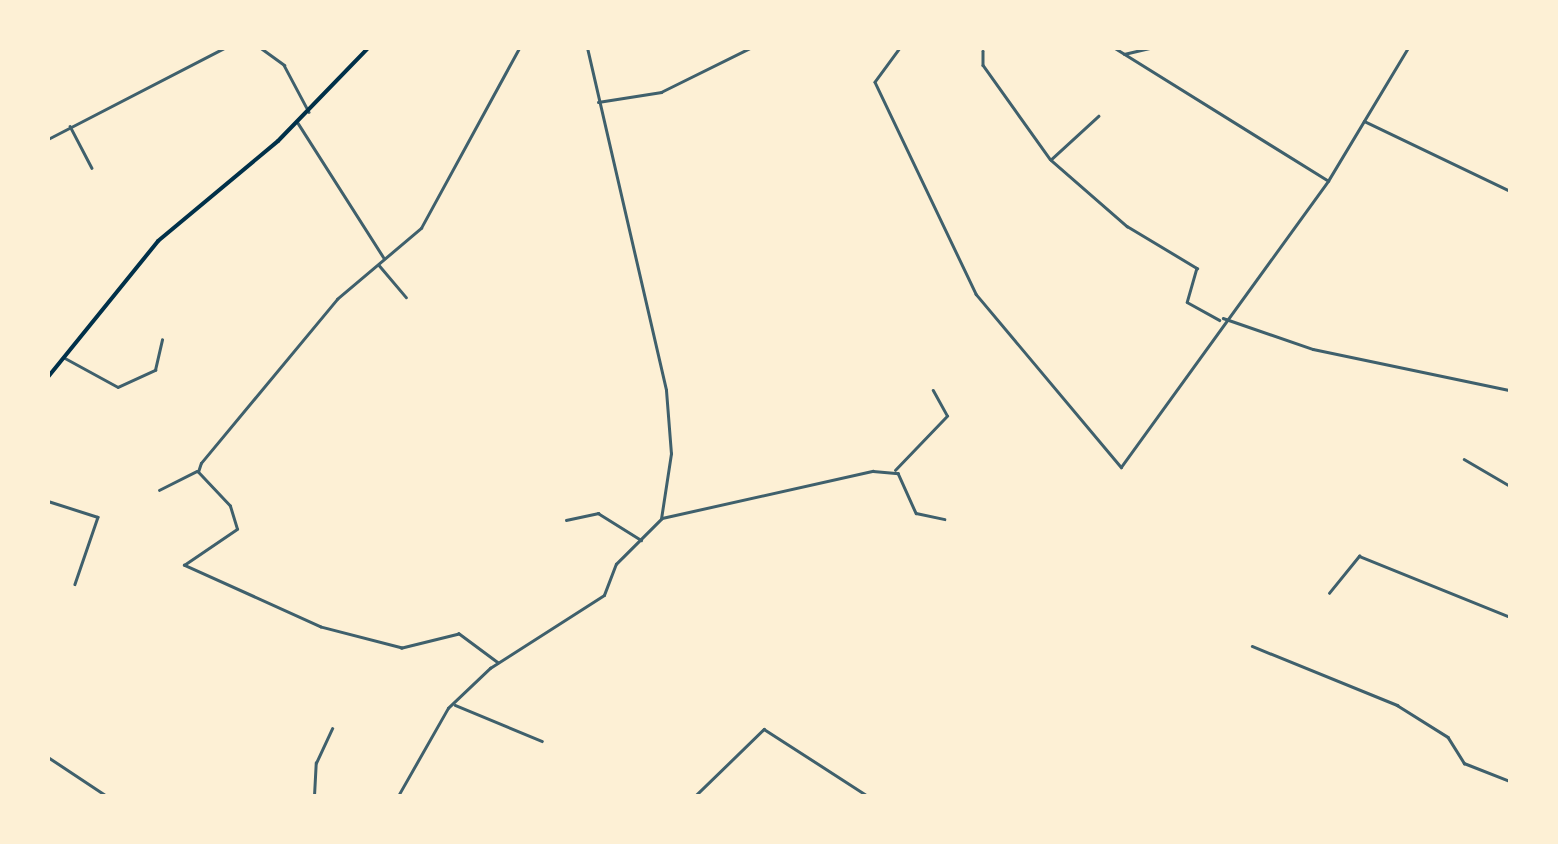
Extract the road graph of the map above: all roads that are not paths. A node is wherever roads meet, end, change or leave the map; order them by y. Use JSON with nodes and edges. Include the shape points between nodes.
{"nodes":[{"id":1,"x":224,"y":48,"type":"edge"},
{"id":2,"x":261,"y":48,"type":"edge"},
{"id":3,"x":368,"y":48,"type":"edge"},
{"id":4,"x":519,"y":48,"type":"edge"},
{"id":5,"x":587,"y":48,"type":"edge"},
{"id":6,"x":750,"y":48,"type":"edge"},
{"id":7,"x":900,"y":48,"type":"edge"},
{"id":8,"x":1115,"y":48,"type":"edge"},
{"id":9,"x":1151,"y":48,"type":"edge"},
{"id":10,"x":1408,"y":48,"type":"edge"},
{"id":11,"x":983,"y":49,"type":"edge"},
{"id":12,"x":1124,"y":54,"type":"junction"},
{"id":13,"x":596,"y":103,"type":"junction"},
{"id":14,"x":309,"y":112,"type":"junction"},
{"id":15,"x":1099,"y":116,"type":"dead end"},
{"id":16,"x":1364,"y":120,"type":"junction"},
{"id":17,"x":296,"y":122,"type":"junction"},
{"id":18,"x":70,"y":126,"type":"junction"},
{"id":19,"x":48,"y":138,"type":"edge"},
{"id":20,"x":1050,"y":160,"type":"junction"},
{"id":21,"x":92,"y":168,"type":"dead end"},
{"id":22,"x":1328,"y":181,"type":"junction"},
{"id":23,"x":1510,"y":191,"type":"edge"},
{"id":24,"x":385,"y":260,"type":"junction"},
{"id":25,"x":377,"y":264,"type":"junction"},
{"id":26,"x":406,"y":297,"type":"dead end"},
{"id":27,"x":1222,"y":319,"type":"junction"},
{"id":28,"x":162,"y":340,"type":"dead end"},
{"id":29,"x":63,"y":358,"type":"junction"},
{"id":30,"x":48,"y":377,"type":"edge"},
{"id":31,"x":1510,"y":390,"type":"edge"},
{"id":32,"x":933,"y":392,"type":"dead end"},
{"id":33,"x":1464,"y":459,"type":"dead end"},
{"id":34,"x":199,"y":471,"type":"junction"},
{"id":35,"x":893,"y":472,"type":"junction"},
{"id":36,"x":1510,"y":486,"type":"edge"},
{"id":37,"x":159,"y":490,"type":"dead end"},
{"id":38,"x":48,"y":501,"type":"edge"},
{"id":39,"x":944,"y":518,"type":"dead end"},
{"id":40,"x":661,"y":519,"type":"junction"},
{"id":41,"x":566,"y":520,"type":"dead end"},
{"id":42,"x":644,"y":542,"type":"junction"},
{"id":43,"x":75,"y":584,"type":"dead end"},
{"id":44,"x":1329,"y":593,"type":"dead end"},
{"id":45,"x":1510,"y":617,"type":"edge"},
{"id":46,"x":1252,"y":646,"type":"dead end"},
{"id":47,"x":498,"y":662,"type":"junction"},
{"id":48,"x":454,"y":704,"type":"junction"},
{"id":49,"x":332,"y":728,"type":"dead end"},
{"id":50,"x":542,"y":741,"type":"dead end"},
{"id":51,"x":48,"y":758,"type":"edge"},
{"id":52,"x":1510,"y":780,"type":"edge"},
{"id":53,"x":107,"y":796,"type":"edge"},
{"id":54,"x":184,"y":796,"type":"edge"},
{"id":55,"x":222,"y":796,"type":"edge"},
{"id":56,"x":315,"y":796,"type":"edge"},
{"id":57,"x":398,"y":796,"type":"edge"},
{"id":58,"x":695,"y":796,"type":"edge"},
{"id":59,"x":868,"y":796,"type":"edge"}],
"edges":[{"from":1,"to":18,"type":"street"},
{"from":2,"to":14,"type":"street","via":[[284,65]]},
{"from":3,"to":14,"type":"main road"},
{"from":4,"to":24,"type":"street","via":[[420,228]]},
{"from":5,"to":13,"type":"street"},
{"from":6,"to":13,"type":"street","via":[[661,92]]},
{"from":7,"to":27,"type":"street","via":[[875,82],[976,294],[1116,466],[1132,462]]},
{"from":8,"to":12,"type":"street"},
{"from":9,"to":12,"type":"street"},
{"from":10,"to":16,"type":"street"},
{"from":11,"to":20,"type":"street","via":[[984,65]]},
{"from":12,"to":22,"type":"street"},
{"from":13,"to":40,"type":"street","via":[[666,390],[670,454]]},
{"from":14,"to":17,"type":"main road"},
{"from":15,"to":20,"type":"street"},
{"from":16,"to":22,"type":"street"},
{"from":16,"to":23,"type":"street"},
{"from":17,"to":24,"type":"street"},
{"from":17,"to":29,"type":"main road","via":[[158,241]]},
{"from":18,"to":19,"type":"street"},
{"from":18,"to":21,"type":"street"},
{"from":20,"to":27,"type":"street","via":[[1127,226],[1197,268],[1187,302]]},
{"from":22,"to":27,"type":"street"},
{"from":24,"to":25,"type":"street"},
{"from":25,"to":26,"type":"street"},
{"from":25,"to":34,"type":"street","via":[[284,357]]},
{"from":27,"to":31,"type":"street","via":[[1313,349]]},
{"from":28,"to":29,"type":"street","via":[[155,370],[127,386],[110,386]]},
{"from":29,"to":30,"type":"main road"},
{"from":32,"to":35,"type":"street","via":[[947,416]]},
{"from":33,"to":36,"type":"street"},
{"from":34,"to":37,"type":"street"},
{"from":34,"to":47,"type":"street","via":[[238,523],[234,535],[186,559],[193,576],[388,646],[460,634]]},
{"from":35,"to":39,"type":"street","via":[[916,513]]},
{"from":35,"to":40,"type":"street","via":[[763,491]]},
{"from":38,"to":43,"type":"street","via":[[98,516]]},
{"from":40,"to":42,"type":"street"},
{"from":41,"to":42,"type":"street","via":[[598,513]]},
{"from":42,"to":47,"type":"street","via":[[616,564],[604,595]]},
{"from":44,"to":45,"type":"street","via":[[1360,556]]},
{"from":46,"to":52,"type":"street","via":[[1397,706],[1448,736],[1464,763]]},
{"from":47,"to":48,"type":"street"},
{"from":48,"to":50,"type":"street"},
{"from":48,"to":57,"type":"street"},
{"from":49,"to":56,"type":"street","via":[[316,763]]},
{"from":51,"to":53,"type":"street"},
{"from":54,"to":55,"type":"street"},
{"from":58,"to":59,"type":"street","via":[[764,729]]}]}
